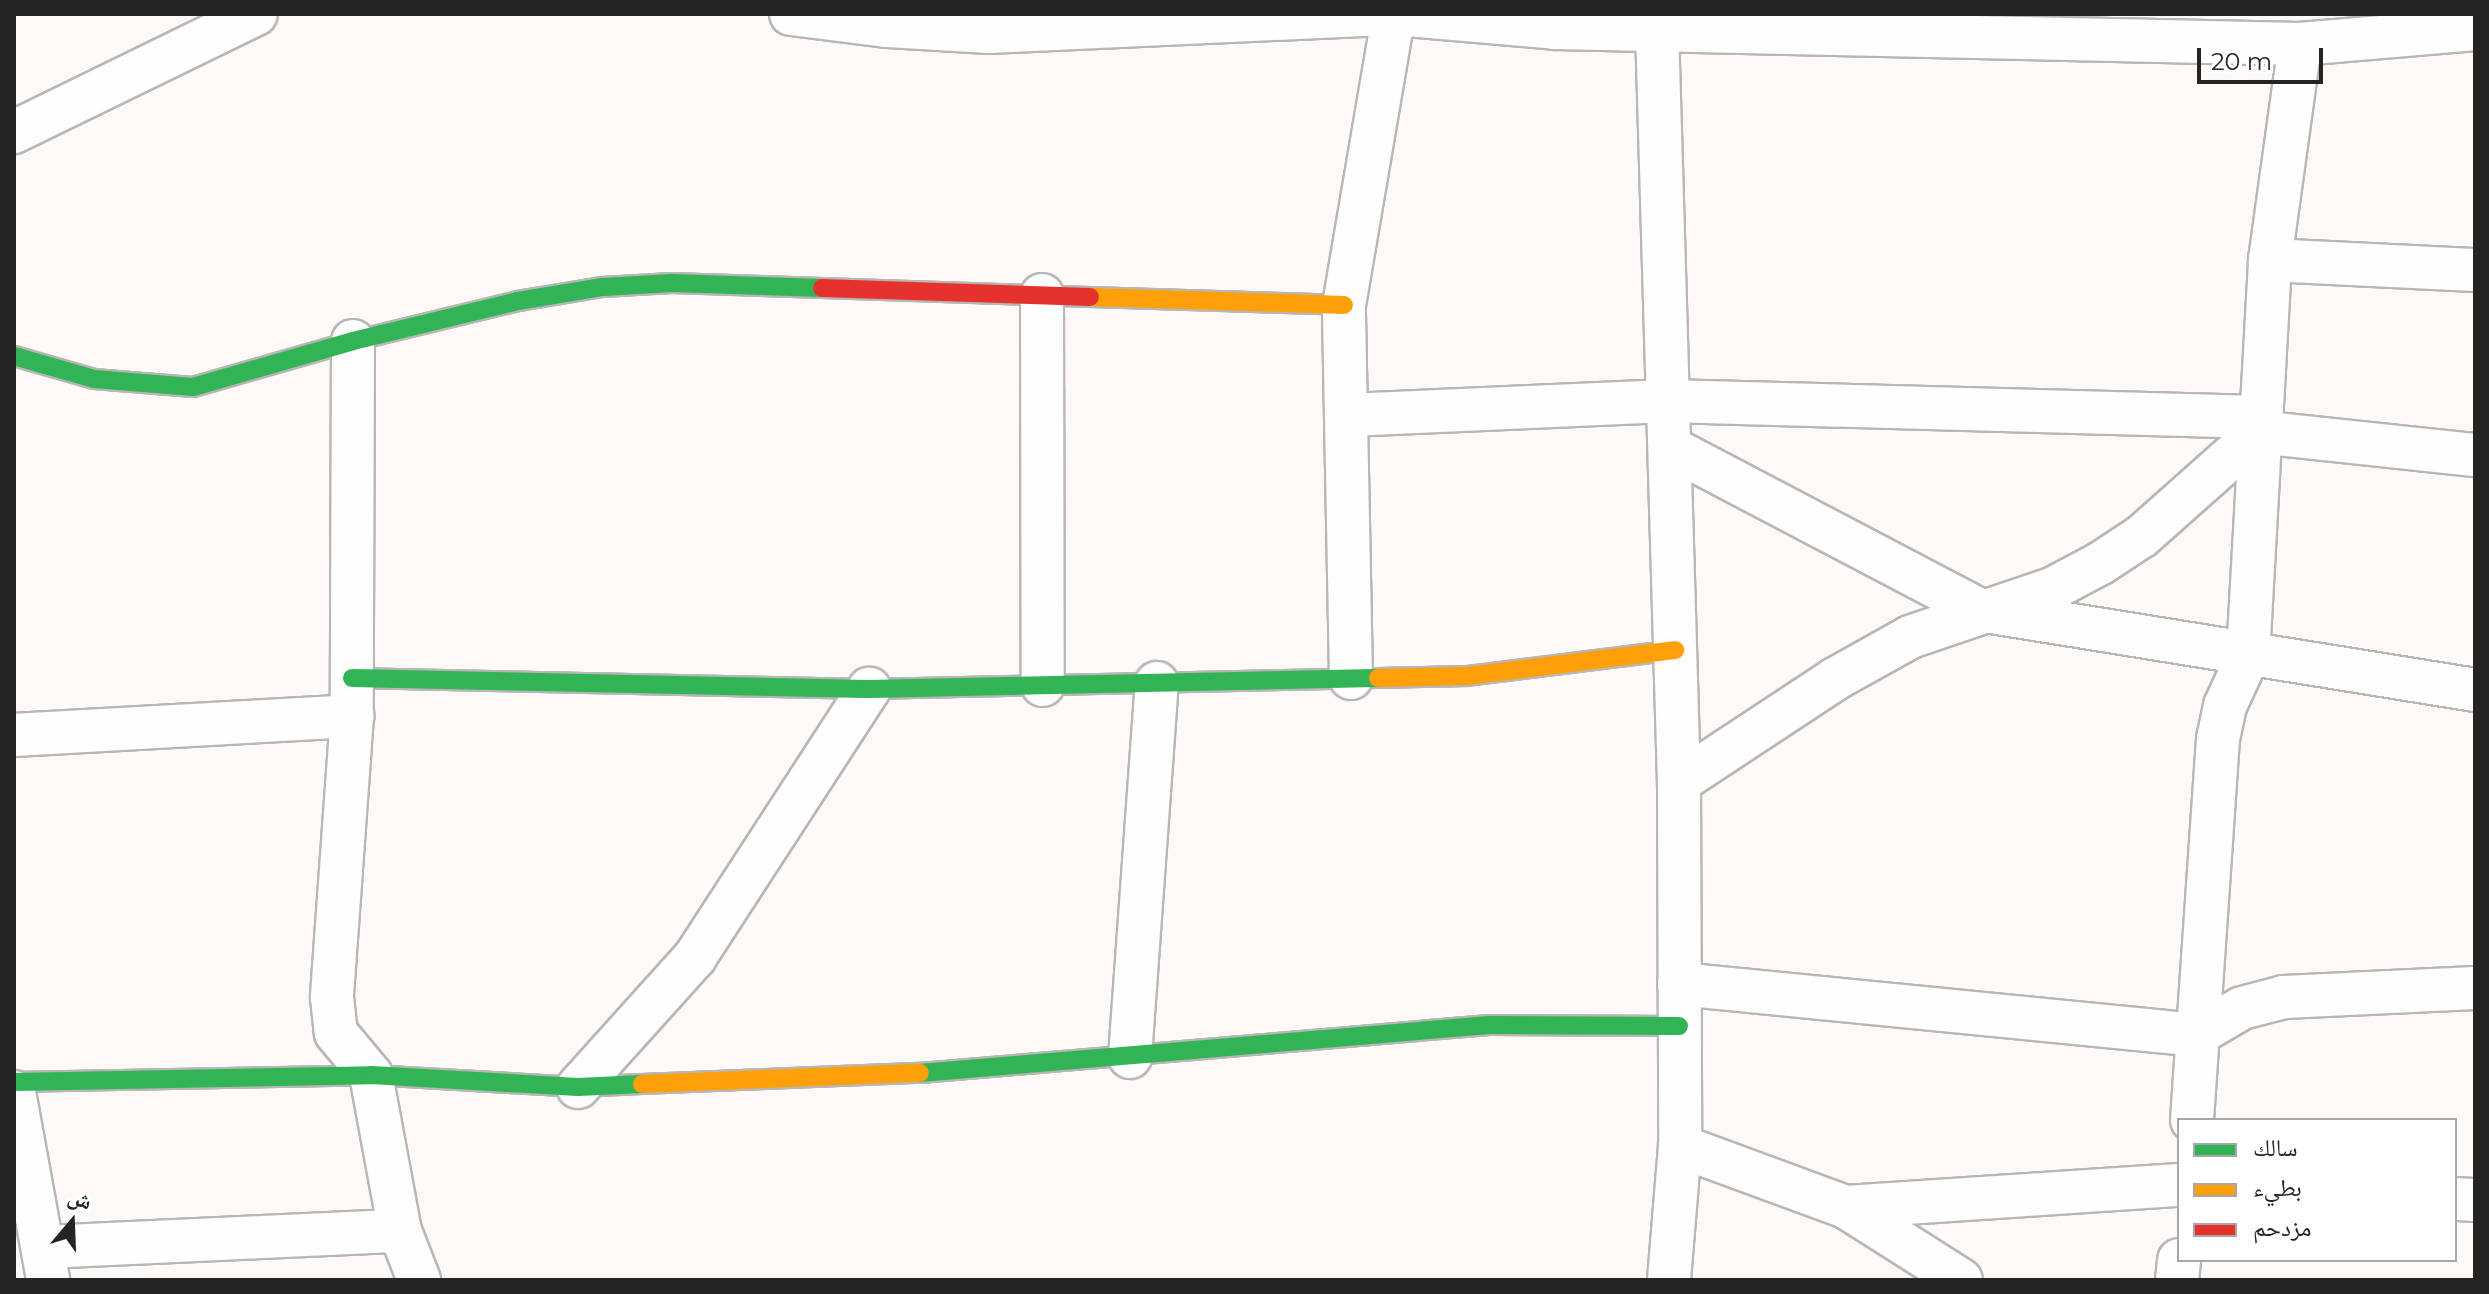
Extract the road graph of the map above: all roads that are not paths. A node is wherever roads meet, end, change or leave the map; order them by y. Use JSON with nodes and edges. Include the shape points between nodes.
{"nodes":[{"id":1,"x":256,"y":14,"type":"edge"},
{"id":2,"x":791,"y":14,"type":"edge"},
{"id":3,"x":1393,"y":14,"type":"edge"},
{"id":4,"x":1168,"y":19,"type":"edge"},
{"id":5,"x":1548,"y":21,"type":"edge"},
{"id":6,"x":1931,"y":24,"type":"edge"},
{"id":7,"x":2462,"y":24,"type":"edge"},
{"id":8,"x":1657,"y":28,"type":"junction"},
{"id":9,"x":2300,"y":44,"type":"junction"},
{"id":10,"x":14,"y":132,"type":"edge"},
{"id":11,"x":2270,"y":260,"type":"junction"},
{"id":12,"x":2475,"y":270,"type":"edge"},
{"id":13,"x":1042,"y":295,"type":"junction"},
{"id":14,"x":1344,"y":305,"type":"junction"},
{"id":15,"x":353,"y":341,"type":"junction"},
{"id":16,"x":14,"y":356,"type":"edge"},
{"id":17,"x":1667,"y":401,"type":"junction"},
{"id":18,"x":1348,"y":415,"type":"junction"},
{"id":19,"x":2259,"y":425,"type":"junction"},
{"id":20,"x":1671,"y":448,"type":"junction"},
{"id":21,"x":2475,"y":455,"type":"edge"},
{"id":22,"x":1979,"y":610,"type":"junction"},
{"id":23,"x":1675,"y":650,"type":"junction"},
{"id":24,"x":2248,"y":656,"type":"junction"},
{"id":25,"x":1351,"y":678,"type":"junction"},
{"id":26,"x":1157,"y":683,"type":"junction"},
{"id":27,"x":1043,"y":685,"type":"junction"},
{"id":28,"x":869,"y":689,"type":"junction"},
{"id":29,"x":2475,"y":690,"type":"edge"},
{"id":30,"x":352,"y":697,"type":"junction"},
{"id":31,"x":14,"y":735,"type":"edge"},
{"id":32,"x":1679,"y":782,"type":"junction"},
{"id":33,"x":1679,"y":984,"type":"junction"},
{"id":34,"x":2475,"y":988,"type":"edge"},
{"id":35,"x":1679,"y":1026,"type":"junction"},
{"id":36,"x":2196,"y":1035,"type":"junction"},
{"id":37,"x":1130,"y":1057,"type":"junction"},
{"id":38,"x":371,"y":1075,"type":"junction"},
{"id":39,"x":14,"y":1082,"type":"edge"},
{"id":40,"x":578,"y":1087,"type":"junction"},
{"id":41,"x":14,"y":1092,"type":"edge"},
{"id":42,"x":2192,"y":1118,"type":"edge"},
{"id":43,"x":1680,"y":1146,"type":"junction"},
{"id":44,"x":22,"y":1182,"type":"edge"},
{"id":45,"x":2177,"y":1185,"type":"edge"},
{"id":46,"x":1846,"y":1207,"type":"junction"},
{"id":47,"x":400,"y":1231,"type":"junction"},
{"id":48,"x":1670,"y":1262,"type":"edge"},
{"id":49,"x":45,"y":1264,"type":"edge"},
{"id":50,"x":419,"y":1280,"type":"edge"},
{"id":51,"x":1649,"y":1280,"type":"edge"},
{"id":52,"x":1961,"y":1280,"type":"edge"}],
"edges":[{"from":1,"to":10,"type":"street"},
{"from":2,"to":4,"type":"street","via":[[989,32]]},
{"from":3,"to":4,"type":"street"},
{"from":3,"to":5,"type":"street"},
{"from":3,"to":14,"type":"street"},
{"from":5,"to":8,"type":"street"},
{"from":6,"to":8,"type":"street"},
{"from":6,"to":9,"type":"street"},
{"from":7,"to":9,"type":"street"},
{"from":8,"to":17,"type":"street"},
{"from":9,"to":11,"type":"street"},
{"from":11,"to":12,"type":"street"},
{"from":11,"to":19,"type":"street"},
{"from":13,"to":14,"type":"street"},
{"from":13,"to":15,"type":"street","via":[[672,283],[603,287],[518,301]]},
{"from":13,"to":27,"type":"street"},
{"from":14,"to":18,"type":"street"},
{"from":15,"to":16,"type":"street","via":[[193,387],[94,379]]},
{"from":15,"to":30,"type":"street"},
{"from":17,"to":18,"type":"street"},
{"from":17,"to":19,"type":"street"},
{"from":17,"to":20,"type":"street"},
{"from":18,"to":25,"type":"street"},
{"from":19,"to":21,"type":"street"},
{"from":19,"to":22,"type":"street","via":[[2142,536],[2052,589]]},
{"from":19,"to":24,"type":"street"},
{"from":20,"to":22,"type":"street"},
{"from":20,"to":23,"type":"street"},
{"from":22,"to":24,"type":"street"},
{"from":22,"to":32,"type":"street","via":[[1910,637],[1835,679]]},
{"from":23,"to":25,"type":"street","via":[[1467,676]]},
{"from":23,"to":32,"type":"street"},
{"from":24,"to":29,"type":"street"},
{"from":24,"to":36,"type":"street","via":[[2225,706],[2218,739]]},
{"from":25,"to":26,"type":"street"},
{"from":26,"to":27,"type":"street"},
{"from":26,"to":37,"type":"street"},
{"from":27,"to":28,"type":"street"},
{"from":28,"to":30,"type":"street"},
{"from":28,"to":40,"type":"street","via":[[695,957]]},
{"from":30,"to":31,"type":"street"},
{"from":30,"to":38,"type":"street","via":[[332,997],[336,1033]]},
{"from":32,"to":33,"type":"street"},
{"from":33,"to":35,"type":"street"},
{"from":33,"to":36,"type":"street"},
{"from":34,"to":36,"type":"street","via":[[2284,997],[2242,1008]]},
{"from":35,"to":37,"type":"street","via":[[1489,1025]]},
{"from":35,"to":43,"type":"street"},
{"from":36,"to":42,"type":"street"},
{"from":37,"to":40,"type":"street","via":[[973,1071]]},
{"from":38,"to":39,"type":"street"},
{"from":38,"to":40,"type":"street"},
{"from":38,"to":47,"type":"street"},
{"from":41,"to":44,"type":"street"},
{"from":43,"to":46,"type":"street"},
{"from":43,"to":48,"type":"street"},
{"from":44,"to":49,"type":"street"},
{"from":45,"to":46,"type":"street"},
{"from":46,"to":52,"type":"street"},
{"from":47,"to":49,"type":"street"},
{"from":47,"to":50,"type":"street"},
{"from":48,"to":51,"type":"street"}]}
